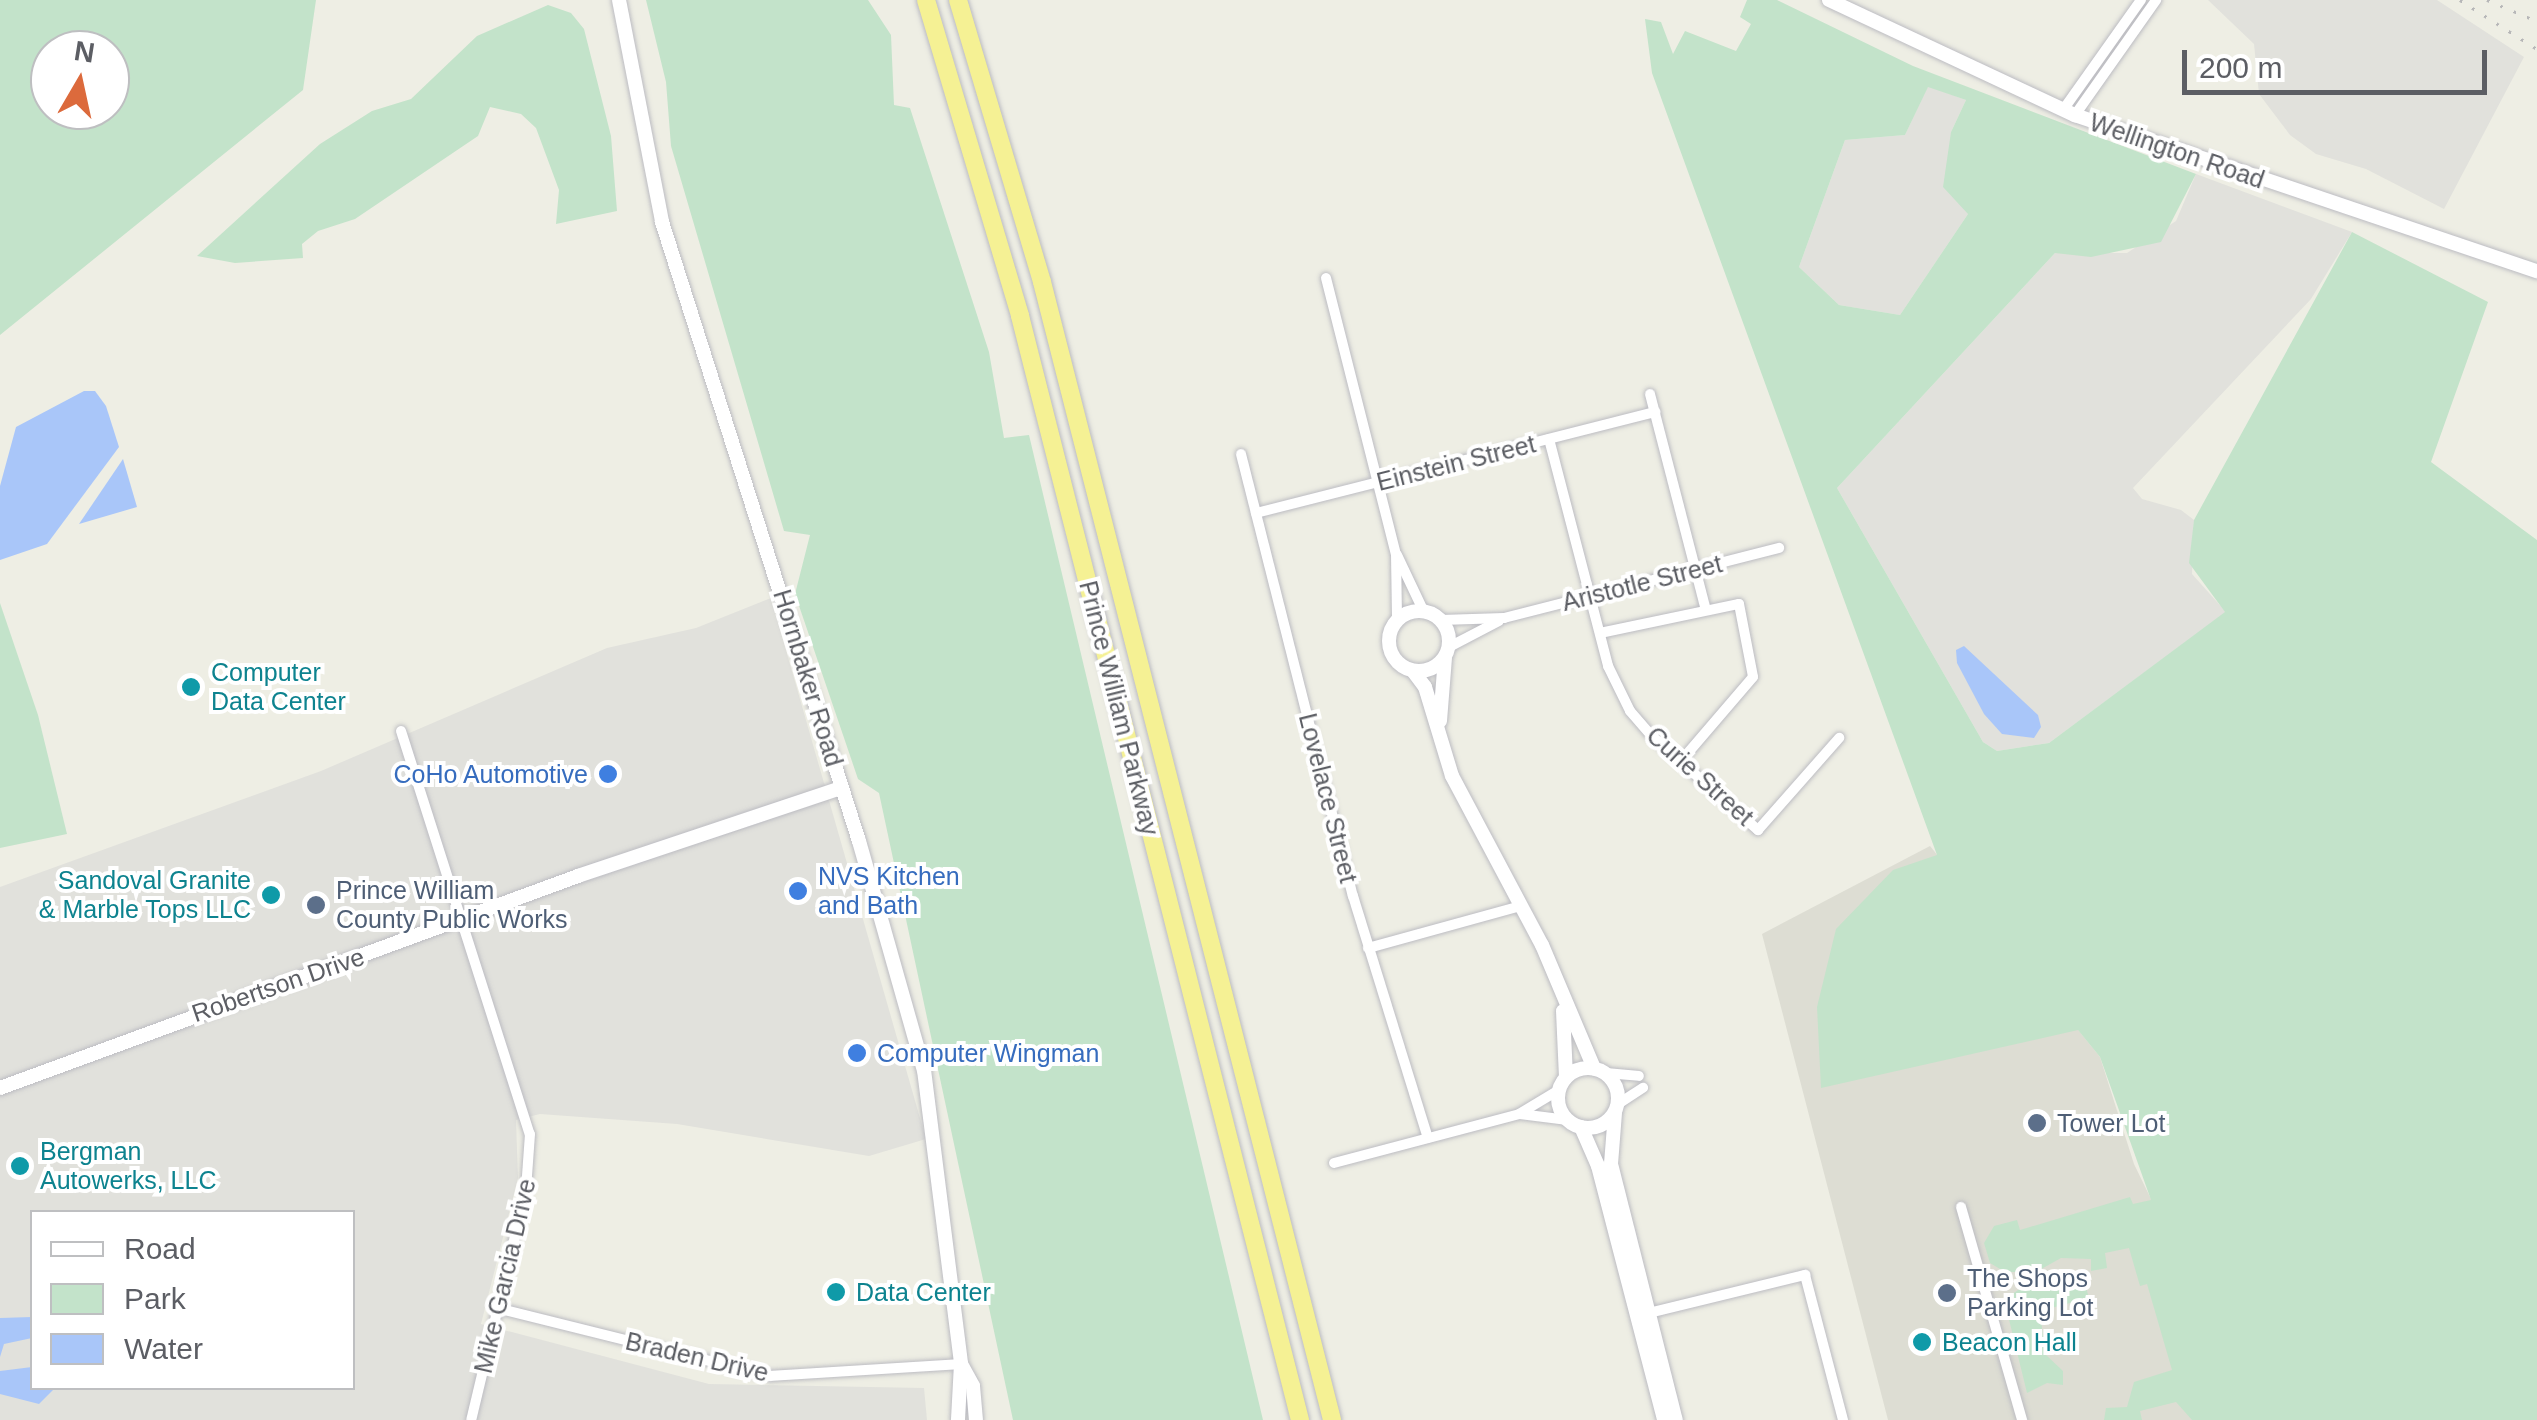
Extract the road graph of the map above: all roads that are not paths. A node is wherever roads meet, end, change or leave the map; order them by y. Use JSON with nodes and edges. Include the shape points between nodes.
{"nodes":[{"id":1,"x":619,"y":0,"type":"edge"},
{"id":2,"x":926,"y":0,"type":"edge"},
{"id":3,"x":958,"y":0,"type":"edge"},
{"id":4,"x":1828,"y":0,"type":"edge"},
{"id":5,"x":2141,"y":0,"type":"edge"},
{"id":6,"x":2156,"y":0,"type":"edge"},
{"id":7,"x":2069,"y":113,"type":"junction"},
{"id":8,"x":2537,"y":271,"type":"edge"},
{"id":9,"x":1326,"y":278,"type":"dead end"},
{"id":10,"x":1650,"y":394,"type":"dead end"},
{"id":11,"x":1655,"y":412,"type":"junction"},
{"id":12,"x":1549,"y":439,"type":"junction"},
{"id":13,"x":1241,"y":454,"type":"dead end"},
{"id":14,"x":1377,"y":482,"type":"junction"},
{"id":15,"x":1256,"y":512,"type":"junction"},
{"id":16,"x":1779,"y":548,"type":"dead end"},
{"id":17,"x":1396,"y":554,"type":"junction"},
{"id":18,"x":1696,"y":570,"type":"junction"},
{"id":19,"x":1591,"y":596,"type":"junction"},
{"id":20,"x":1705,"y":607,"type":"junction"},
{"id":21,"x":1424,"y":612,"type":"junction"},
{"id":22,"x":1504,"y":618,"type":"junction"},
{"id":23,"x":1397,"y":620,"type":"junction"},
{"id":24,"x":1441,"y":620,"type":"junction"},
{"id":25,"x":1600,"y":632,"type":"junction"},
{"id":26,"x":1447,"y":652,"type":"junction"},
{"id":27,"x":1413,"y":670,"type":"junction"},
{"id":28,"x":401,"y":731,"type":"dead end"},
{"id":29,"x":1440,"y":736,"type":"junction"},
{"id":30,"x":1839,"y":738,"type":"dead end"},
{"id":31,"x":1680,"y":762,"type":"junction"},
{"id":32,"x":841,"y":788,"type":"junction"},
{"id":33,"x":1521,"y":906,"type":"junction"},
{"id":34,"x":465,"y":919,"type":"junction"},
{"id":35,"x":1368,"y":948,"type":"junction"},
{"id":36,"x":1563,"y":1006,"type":"junction"},
{"id":37,"x":1600,"y":1071,"type":"junction"},
{"id":38,"x":1639,"y":1076,"type":"dead end"},
{"id":39,"x":1562,"y":1084,"type":"junction"},
{"id":40,"x":0,"y":1088,"type":"edge"},
{"id":41,"x":1644,"y":1088,"type":"dead end"},
{"id":42,"x":1616,"y":1109,"type":"junction"},
{"id":43,"x":1520,"y":1114,"type":"junction"},
{"id":44,"x":1574,"y":1124,"type":"junction"},
{"id":45,"x":1428,"y":1138,"type":"junction"},
{"id":46,"x":1334,"y":1163,"type":"dead end"},
{"id":47,"x":1961,"y":1207,"type":"dead end"},
{"id":48,"x":497,"y":1308,"type":"junction"},
{"id":49,"x":1649,"y":1313,"type":"junction"},
{"id":50,"x":961,"y":1364,"type":"junction"},
{"id":51,"x":471,"y":1420,"type":"edge"},
{"id":52,"x":958,"y":1420,"type":"edge"},
{"id":53,"x":976,"y":1420,"type":"edge"},
{"id":54,"x":1300,"y":1420,"type":"edge"},
{"id":55,"x":1332,"y":1420,"type":"edge"},
{"id":56,"x":1664,"y":1420,"type":"edge"},
{"id":57,"x":1676,"y":1420,"type":"edge"},
{"id":58,"x":1843,"y":1420,"type":"edge"},
{"id":59,"x":2022,"y":1420,"type":"edge"}],
"edges":[{"from":1,"to":32,"type":"street","name":"Hornbaker Road","via":[[662,222]]},
{"from":2,"to":54,"type":"highway","name":"Prince William Parkway","via":[[1020,316]]},
{"from":3,"to":55,"type":"highway","name":"Prince William Parkway","via":[[1042,282]]},
{"from":4,"to":7,"type":"street","name":"Wellington Road"},
{"from":5,"to":7,"type":"street"},
{"from":6,"to":7,"type":"street"},
{"from":7,"to":8,"type":"street","name":"Wellington Road"},
{"from":9,"to":14,"type":"street"},
{"from":10,"to":11,"type":"street"},
{"from":11,"to":12,"type":"street","name":"Einstein Street"},
{"from":11,"to":18,"type":"street"},
{"from":12,"to":14,"type":"street","name":"Einstein Street"},
{"from":12,"to":19,"type":"street","name":"Curie Street"},
{"from":13,"to":15,"type":"street","name":"Lovelace Street"},
{"from":14,"to":15,"type":"street","name":"Einstein Street"},
{"from":14,"to":17,"type":"street"},
{"from":15,"to":35,"type":"street","name":"Lovelace Street"},
{"from":16,"to":18,"type":"street","name":"Aristotle Street"},
{"from":17,"to":21,"type":"street"},
{"from":17,"to":23,"type":"street"},
{"from":18,"to":19,"type":"street","name":"Aristotle Street"},
{"from":18,"to":20,"type":"street"},
{"from":19,"to":22,"type":"street","name":"Aristotle Street"},
{"from":19,"to":25,"type":"street","name":"Curie Street"},
{"from":20,"to":25,"type":"street"},
{"from":20,"to":31,"type":"street","via":[[1739,604],[1756,668]]},
{"from":21,"to":23,"type":"street"},
{"from":21,"to":24,"type":"street"},
{"from":22,"to":24,"type":"street","name":"Aristotle Street"},
{"from":22,"to":26,"type":"street","name":"Aristotle Street"},
{"from":23,"to":27,"type":"street","via":[[1390,649]]},
{"from":24,"to":26,"type":"street"},
{"from":25,"to":31,"type":"street","name":"Curie Street","via":[[1630,711]]},
{"from":26,"to":27,"type":"street","via":[[1430,670]]},
{"from":26,"to":29,"type":"street"},
{"from":27,"to":29,"type":"street"},
{"from":28,"to":34,"type":"street","name":"Mike Garcia Drive"},
{"from":29,"to":33,"type":"street","via":[[1452,776]]},
{"from":30,"to":31,"type":"street","name":"Curie Street","via":[[1758,830]]},
{"from":32,"to":34,"type":"street","name":"Robertson Drive"},
{"from":32,"to":50,"type":"street","name":"Hornbaker Road","via":[[934,1114]]},
{"from":33,"to":35,"type":"street"},
{"from":33,"to":36,"type":"street"},
{"from":34,"to":40,"type":"street","name":"Robertson Drive"},
{"from":34,"to":48,"type":"street","name":"Mike Garcia Drive","via":[[530,1134],[526,1190]]},
{"from":35,"to":45,"type":"street","name":"Lovelace Street"},
{"from":36,"to":37,"type":"street"},
{"from":36,"to":39,"type":"street"},
{"from":37,"to":38,"type":"street"},
{"from":37,"to":39,"type":"street"},
{"from":37,"to":42,"type":"street"},
{"from":39,"to":43,"type":"street"},
{"from":39,"to":44,"type":"street"},
{"from":41,"to":42,"type":"street"},
{"from":42,"to":44,"type":"street","via":[[1600,1126]]},
{"from":42,"to":49,"type":"street","via":[[1611,1164]]},
{"from":43,"to":44,"type":"street"},
{"from":43,"to":45,"type":"street"},
{"from":44,"to":56,"type":"street","via":[[1598,1166]]},
{"from":45,"to":46,"type":"street"},
{"from":47,"to":59,"type":"street"},
{"from":48,"to":50,"type":"street","name":"Braden Drive","via":[[770,1376]]},
{"from":48,"to":51,"type":"street","name":"Mike Garcia Drive"},
{"from":49,"to":57,"type":"street"},
{"from":49,"to":58,"type":"street","via":[[1805,1275]]},
{"from":50,"to":52,"type":"street","name":"Hornbaker Road"},
{"from":50,"to":53,"type":"street","name":"Hornbaker Road"}]}
